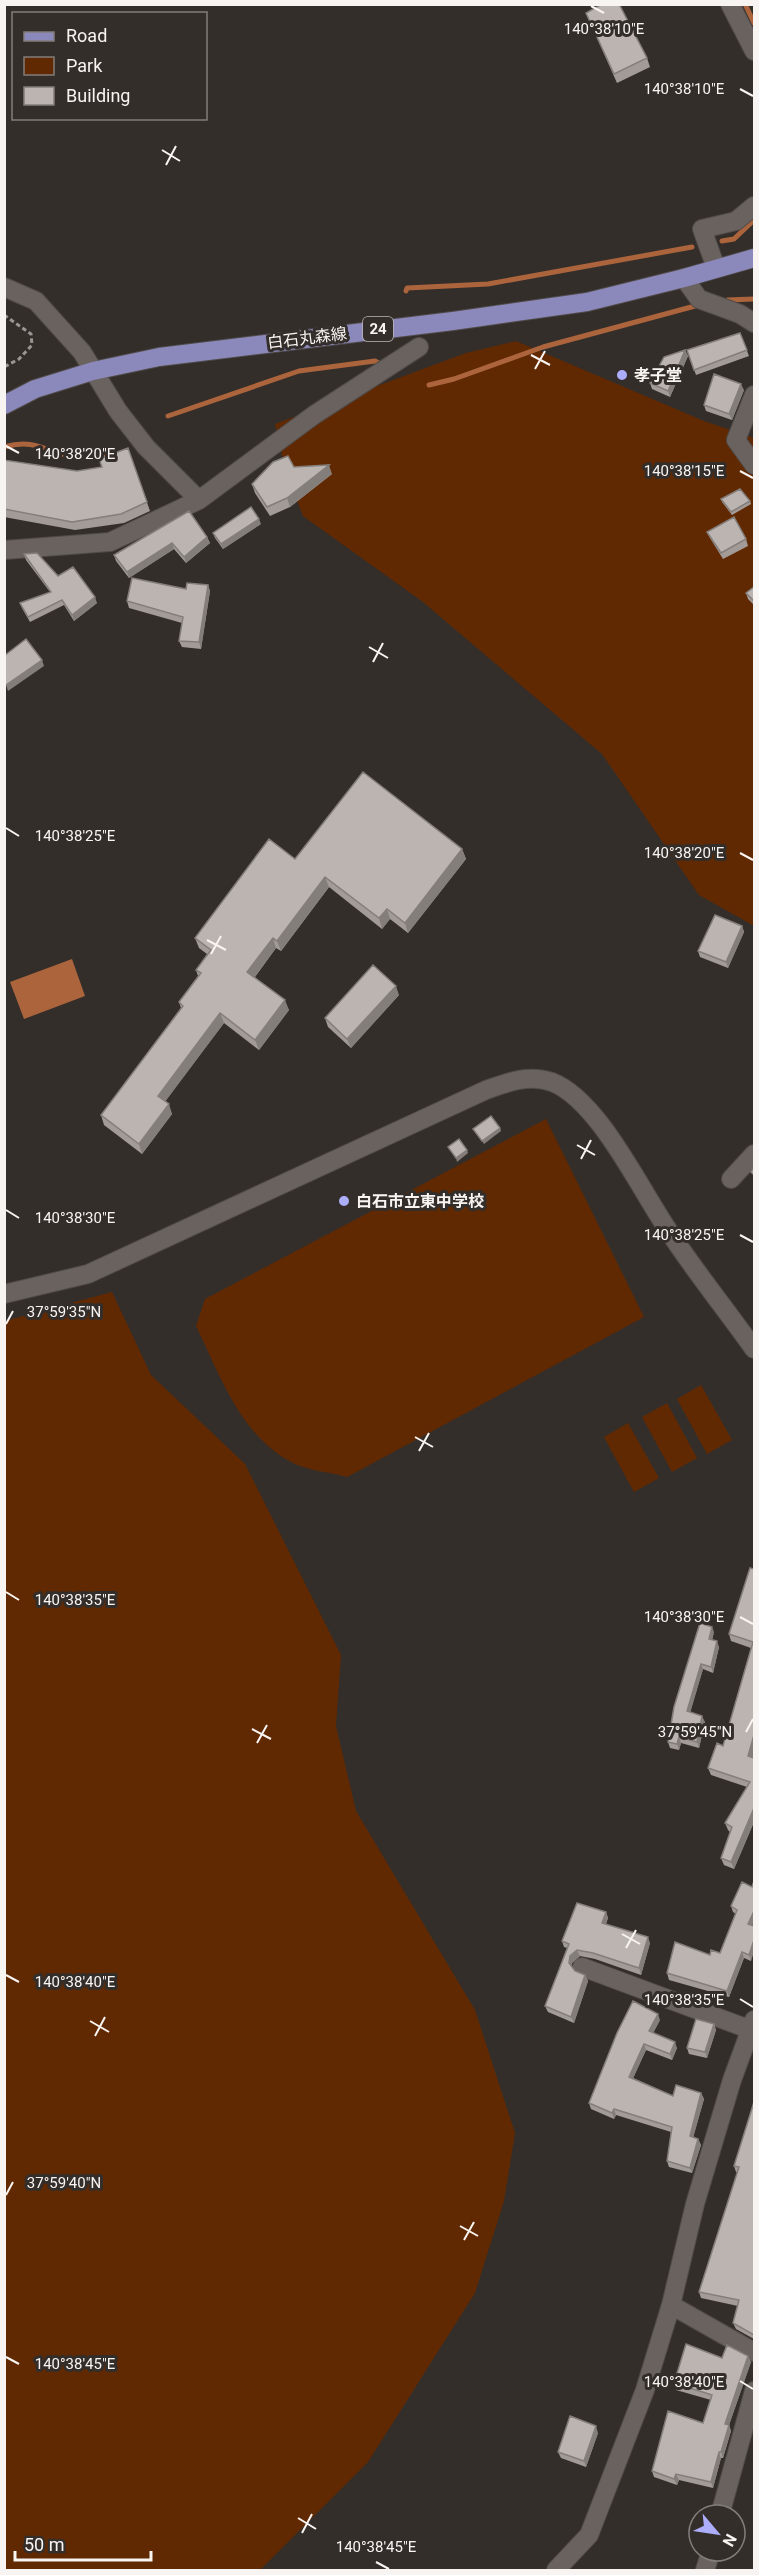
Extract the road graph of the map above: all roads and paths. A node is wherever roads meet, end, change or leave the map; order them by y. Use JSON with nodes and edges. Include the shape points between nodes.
{"nodes":[{"id":1,"x":730,"y":4,"type":"edge"},
{"id":2,"x":754,"y":51,"type":"edge"},
{"id":3,"x":754,"y":206,"type":"edge"},
{"id":4,"x":754,"y":258,"type":"edge"},
{"id":5,"x":716,"y":268,"type":"junction"},
{"id":6,"x":684,"y":278,"type":"junction"},
{"id":7,"x":4,"y":286,"type":"edge"},
{"id":8,"x":4,"y":315,"type":"edge"},
{"id":9,"x":754,"y":323,"type":"edge"},
{"id":10,"x":419,"y":347,"type":"dead end"},
{"id":11,"x":4,"y":367,"type":"edge"},
{"id":12,"x":93,"y":371,"type":"junction"},
{"id":13,"x":754,"y":395,"type":"edge"},
{"id":14,"x":4,"y":405,"type":"edge"},
{"id":15,"x":754,"y":465,"type":"edge"},
{"id":16,"x":199,"y":500,"type":"junction"},
{"id":17,"x":4,"y":550,"type":"edge"},
{"id":18,"x":754,"y":1154,"type":"edge"},
{"id":19,"x":730,"y":1179,"type":"dead end"},
{"id":20,"x":4,"y":1294,"type":"edge"},
{"id":21,"x":754,"y":1349,"type":"edge"},
{"id":22,"x":582,"y":1967,"type":"dead end"},
{"id":23,"x":754,"y":2027,"type":"edge"},
{"id":24,"x":671,"y":2305,"type":"junction"},
{"id":25,"x":754,"y":2352,"type":"edge"},
{"id":26,"x":754,"y":2391,"type":"edge"},
{"id":27,"x":723,"y":2503,"type":"edge"},
{"id":28,"x":556,"y":2571,"type":"edge"}],
"edges":[{"from":1,"to":2,"type":"street"},
{"from":3,"to":5,"type":"street","via":[[736,221],[702,229]]},
{"from":4,"to":5,"type":"main road","name":"白石丸森線","number":"24"},
{"from":5,"to":6,"type":"main road","name":"白石丸森線","number":"24"},
{"from":6,"to":9,"type":"street","via":[[699,299]]},
{"from":6,"to":12,"type":"main road","name":"白石丸森線","number":"24","via":[[587,302],[159,357]]},
{"from":7,"to":12,"type":"street","via":[[36,301]]},
{"from":8,"to":11,"type":"path","via":[[31,334],[32,345]]},
{"from":10,"to":16,"type":"street","via":[[314,415]]},
{"from":12,"to":14,"type":"main road","name":"白石丸森線","number":"24","via":[[35,389]]},
{"from":12,"to":16,"type":"street","via":[[146,447]]},
{"from":13,"to":15,"type":"street","via":[[736,440]]},
{"from":16,"to":17,"type":"street","via":[[110,542]]},
{"from":18,"to":19,"type":"street"},
{"from":20,"to":21,"type":"street","via":[[88,1274],[486,1090],[518,1079],[552,1082],[596,1118],[667,1229]]},
{"from":22,"to":23,"type":"street"},
{"from":23,"to":24,"type":"street","via":[[732,2080],[695,2204]]},
{"from":24,"to":25,"type":"street"},
{"from":24,"to":28,"type":"street","via":[[645,2390],[588,2535]]},
{"from":26,"to":27,"type":"street"}]}
